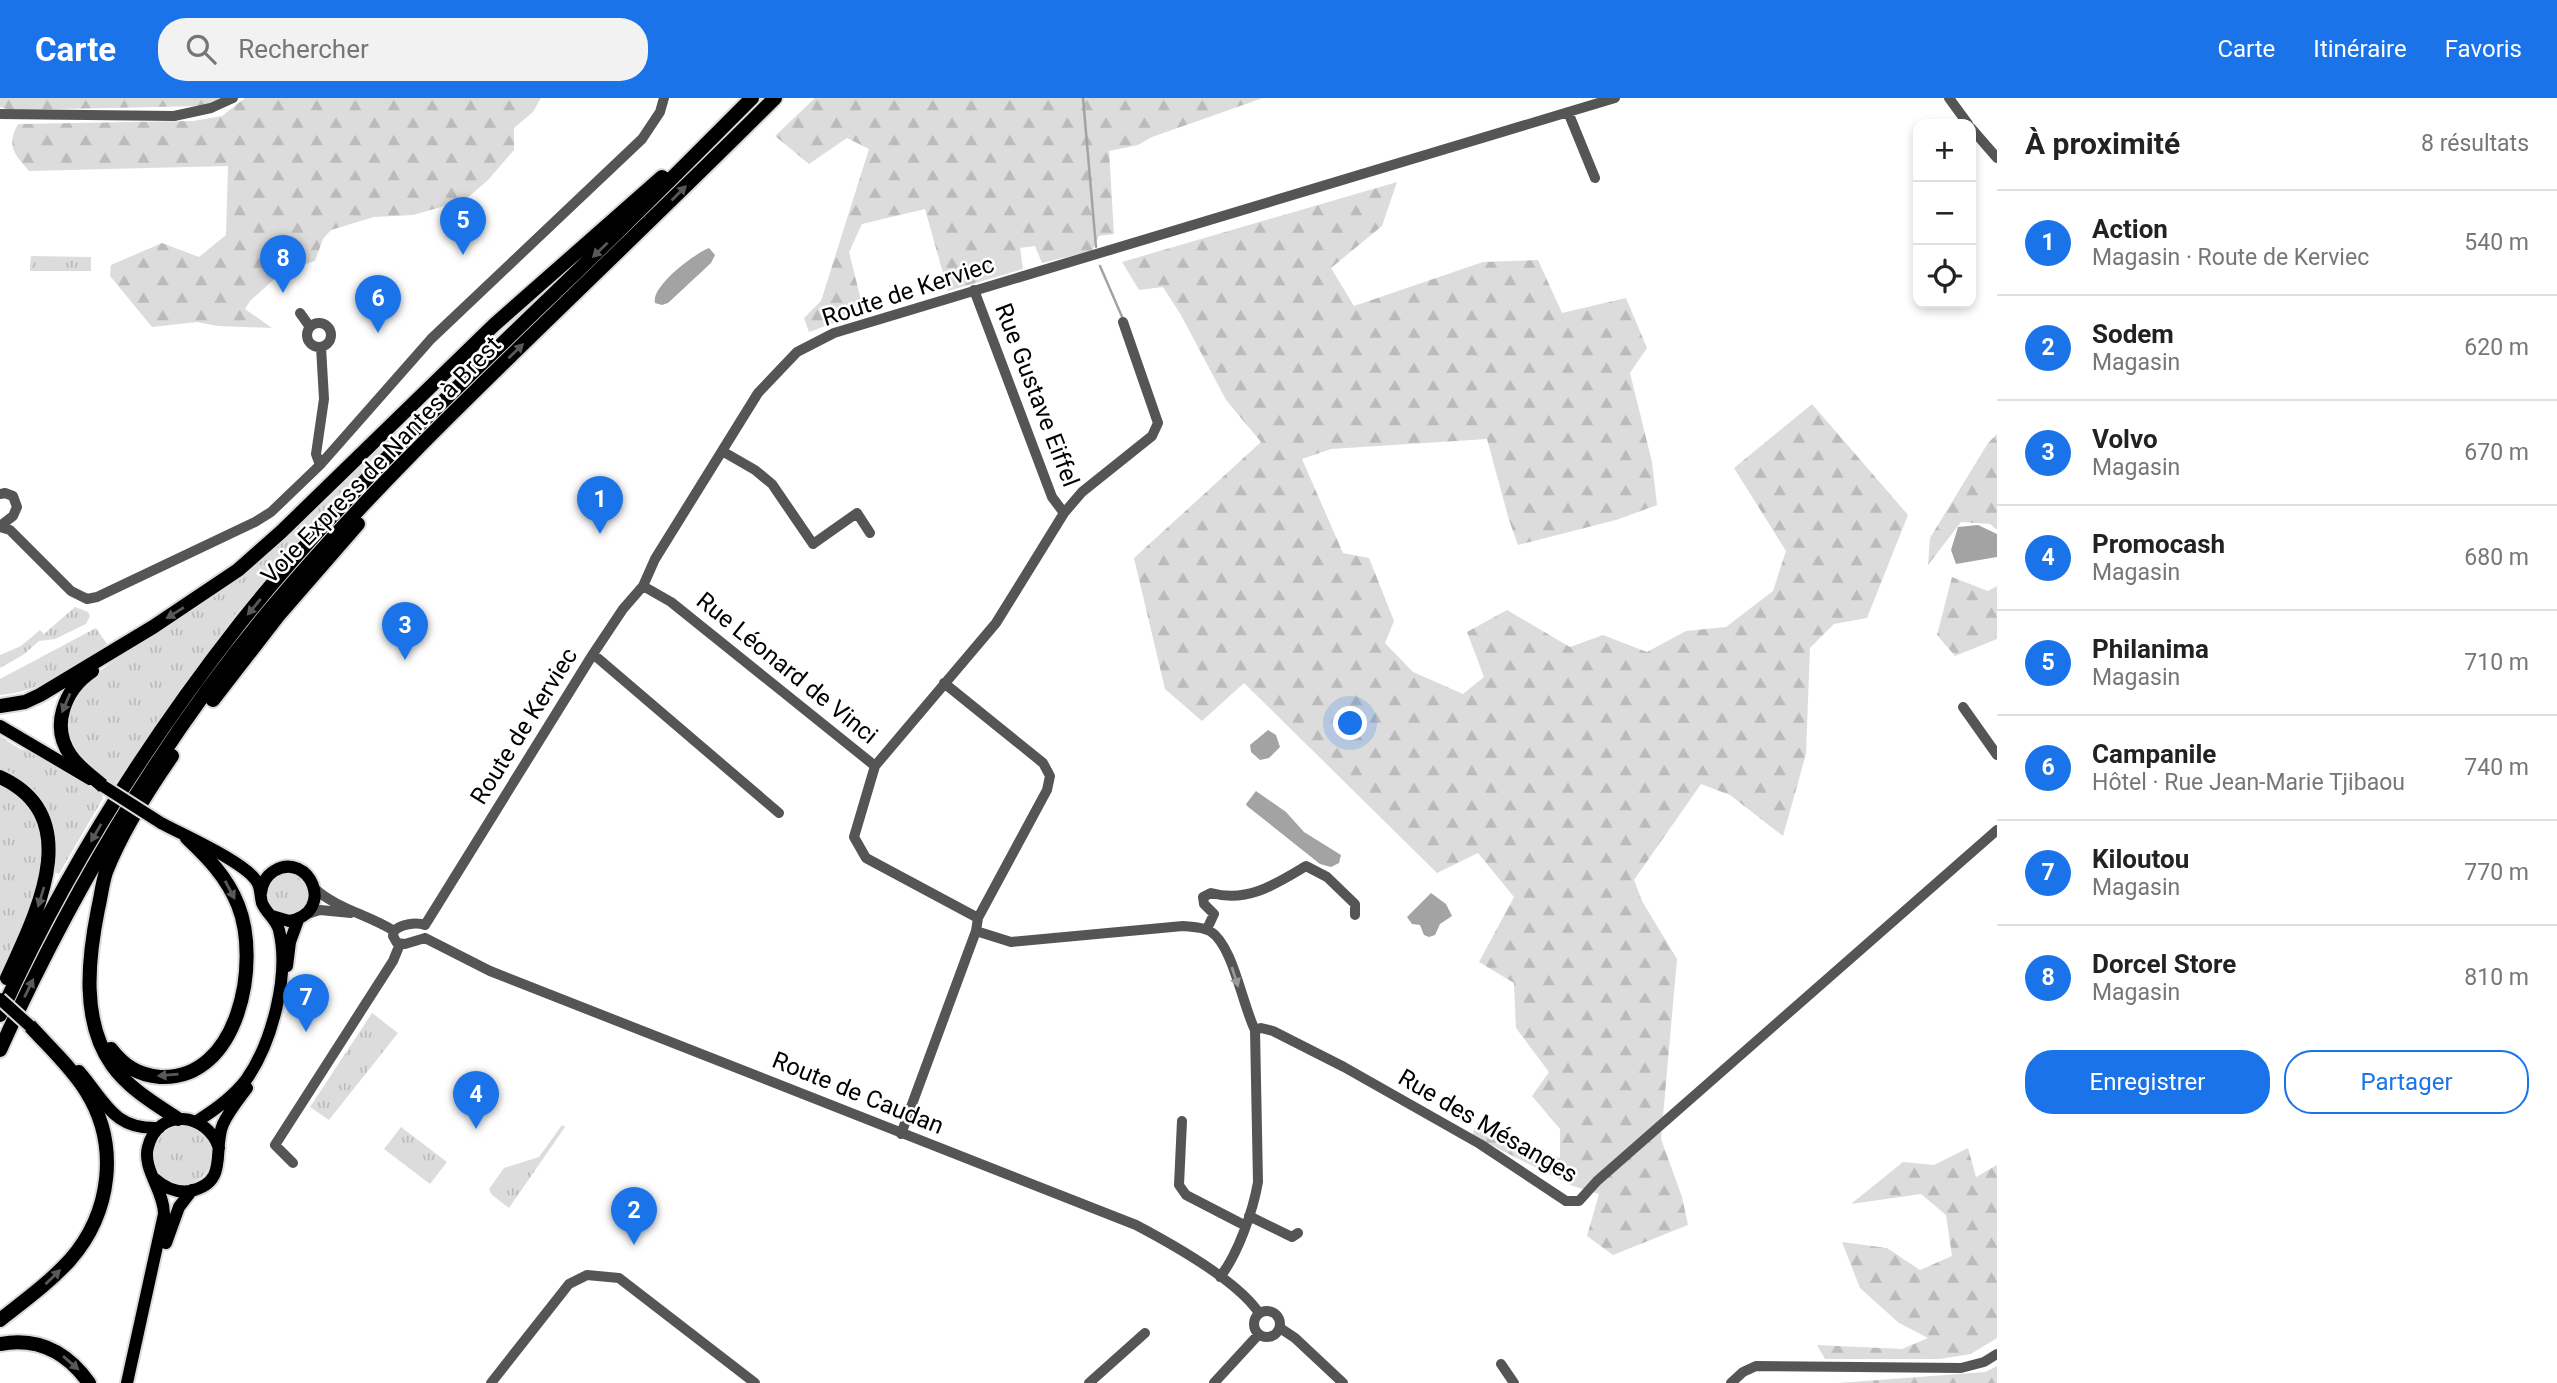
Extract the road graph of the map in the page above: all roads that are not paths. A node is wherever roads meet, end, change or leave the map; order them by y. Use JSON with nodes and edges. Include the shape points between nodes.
{"nodes":[{"id":1,"x":233,"y":98,"type":"edge"},
{"id":2,"x":664,"y":98,"type":"edge"},
{"id":3,"x":752,"y":98,"type":"edge"},
{"id":4,"x":775,"y":98,"type":"edge"},
{"id":5,"x":1615,"y":98,"type":"edge"},
{"id":6,"x":1950,"y":98,"type":"edge"},
{"id":7,"x":1568,"y":112,"type":"junction"},
{"id":8,"x":0,"y":114,"type":"edge"},
{"id":9,"x":735,"y":115,"type":"junction"},
{"id":10,"x":1964,"y":119,"type":"edge"},
{"id":11,"x":1976,"y":134,"type":"edge"},
{"id":12,"x":1997,"y":158,"type":"edge"},
{"id":13,"x":1595,"y":178,"type":"dead end"},
{"id":14,"x":974,"y":290,"type":"junction"},
{"id":15,"x":300,"y":313,"type":"dead end"},
{"id":16,"x":1123,"y":322,"type":"dead end"},
{"id":17,"x":310,"y":327,"type":"junction"},
{"id":18,"x":321,"y":347,"type":"junction"},
{"id":19,"x":432,"y":433,"type":"junction"},
{"id":20,"x":722,"y":451,"type":"junction"},
{"id":21,"x":320,"y":465,"type":"junction"},
{"id":22,"x":0,"y":494,"type":"edge"},
{"id":23,"x":1064,"y":513,"type":"junction"},
{"id":24,"x":13,"y":516,"type":"junction"},
{"id":25,"x":0,"y":526,"type":"edge"},
{"id":26,"x":870,"y":533,"type":"dead end"},
{"id":27,"x":32,"y":551,"type":"junction"},
{"id":28,"x":643,"y":586,"type":"junction"},
{"id":29,"x":152,"y":627,"type":"junction"},
{"id":30,"x":593,"y":654,"type":"junction"},
{"id":31,"x":944,"y":683,"type":"junction"},
{"id":32,"x":0,"y":706,"type":"edge"},
{"id":33,"x":1963,"y":707,"type":"dead end"},
{"id":34,"x":0,"y":726,"type":"edge"},
{"id":35,"x":1997,"y":755,"type":"edge"},
{"id":36,"x":875,"y":766,"type":"junction"},
{"id":37,"x":0,"y":777,"type":"edge"},
{"id":38,"x":103,"y":786,"type":"junction"},
{"id":39,"x":779,"y":813,"type":"dead end"},
{"id":40,"x":1997,"y":830,"type":"edge"},
{"id":41,"x":187,"y":838,"type":"junction"},
{"id":42,"x":105,"y":876,"type":"junction"},
{"id":43,"x":314,"y":888,"type":"junction"},
{"id":44,"x":261,"y":894,"type":"junction"},
{"id":45,"x":355,"y":913,"type":"junction"},
{"id":46,"x":1355,"y":915,"type":"dead end"},
{"id":47,"x":272,"y":916,"type":"junction"},
{"id":48,"x":302,"y":917,"type":"junction"},
{"id":49,"x":978,"y":918,"type":"junction"},
{"id":50,"x":420,"y":925,"type":"junction"},
{"id":51,"x":397,"y":929,"type":"junction"},
{"id":52,"x":1207,"y":929,"type":"junction"},
{"id":53,"x":976,"y":931,"type":"junction"},
{"id":54,"x":422,"y":939,"type":"junction"},
{"id":55,"x":402,"y":943,"type":"junction"},
{"id":56,"x":0,"y":997,"type":"edge"},
{"id":57,"x":0,"y":1015,"type":"edge"},
{"id":58,"x":30,"y":1026,"type":"junction"},
{"id":59,"x":1255,"y":1030,"type":"junction"},
{"id":60,"x":0,"y":1050,"type":"edge"},
{"id":61,"x":178,"y":1119,"type":"junction"},
{"id":62,"x":197,"y":1121,"type":"junction"},
{"id":63,"x":1182,"y":1121,"type":"dead end"},
{"id":64,"x":159,"y":1128,"type":"junction"},
{"id":65,"x":901,"y":1134,"type":"junction"},
{"id":66,"x":219,"y":1148,"type":"junction"},
{"id":67,"x":293,"y":1163,"type":"dead end"},
{"id":68,"x":155,"y":1178,"type":"junction"},
{"id":69,"x":192,"y":1190,"type":"junction"},
{"id":70,"x":1246,"y":1221,"type":"junction"},
{"id":71,"x":1298,"y":1233,"type":"dead end"},
{"id":72,"x":1220,"y":1277,"type":"junction"},
{"id":73,"x":1259,"y":1313,"type":"junction"},
{"id":74,"x":0,"y":1320,"type":"edge"},
{"id":75,"x":1280,"y":1328,"type":"junction"},
{"id":76,"x":1144,"y":1333,"type":"dead end"},
{"id":77,"x":1259,"y":1334,"type":"junction"},
{"id":78,"x":0,"y":1344,"type":"edge"},
{"id":79,"x":1997,"y":1354,"type":"edge"},
{"id":80,"x":1501,"y":1364,"type":"dead end"},
{"id":81,"x":89,"y":1383,"type":"edge"},
{"id":82,"x":130,"y":1383,"type":"edge"},
{"id":83,"x":491,"y":1383,"type":"edge"},
{"id":84,"x":755,"y":1383,"type":"edge"},
{"id":85,"x":1089,"y":1383,"type":"edge"},
{"id":86,"x":1214,"y":1383,"type":"edge"},
{"id":87,"x":1343,"y":1383,"type":"edge"},
{"id":88,"x":1514,"y":1383,"type":"edge"},
{"id":89,"x":1731,"y":1383,"type":"edge"}],
"edges":[{"from":1,"to":8,"type":"street","via":[[174,116]]},
{"from":2,"to":21,"type":"street","via":[[642,139],[431,339]]},
{"from":3,"to":9,"type":"highway","name":"Voie Express de Nantes à Brest"},
{"from":19,"to":4,"type":"highway","name":"Voie Express de Nantes à Brest","one_way":true},
{"from":5,"to":7,"type":"street","name":"Route de Kerviec"},
{"from":6,"to":10,"type":"street"},
{"from":7,"to":13,"type":"street"},
{"from":7,"to":14,"type":"street","name":"Route de Kerviec"},
{"from":9,"to":29,"type":"highway","one_way":true,"via":[[713,129],[494,325],[260,551],[217,586]]},
{"from":9,"to":57,"type":"highway","name":"Voie Express de Nantes à Brest","one_way":true,"via":[[400,444],[243,620],[189,691],[102,822]]},
{"from":11,"to":12,"type":"street"},
{"from":14,"to":20,"type":"street","name":"Route de Kerviec","via":[[834,333],[797,352],[758,393]]},
{"from":14,"to":23,"type":"street","name":"Rue Gustave Eiffel","via":[[1052,497]]},
{"from":15,"to":17,"type":"street"},
{"from":16,"to":23,"type":"street","via":[[1158,423],[1152,436],[1082,492]]},
{"from":17,"to":18,"type":"street","via":[[308,339]]},
{"from":17,"to":18,"type":"street","via":[[321,323],[330,329],[330,340]]},
{"from":18,"to":21,"type":"street","via":[[324,399],[316,454]]},
{"from":19,"to":42,"type":"highway","via":[[421,455],[307,581],[170,758]]},
{"from":60,"to":19,"type":"highway","name":"Voie Express de Nantes à Brest","one_way":true,"via":[[72,903],[161,756],[278,600]]},
{"from":20,"to":26,"type":"street","via":[[772,484],[813,544],[857,513]]},
{"from":20,"to":28,"type":"street","name":"Route de Kerviec"},
{"from":21,"to":27,"type":"street","via":[[255,522],[97,597],[87,599],[71,591]]},
{"from":22,"to":24,"type":"street","via":[[13,496],[17,507]]},
{"from":23,"to":31,"type":"street","via":[[996,623]]},
{"from":24,"to":25,"type":"street"},
{"from":24,"to":27,"type":"street"},
{"from":25,"to":27,"type":"street"},
{"from":28,"to":30,"type":"street","name":"Route de Kerviec"},
{"from":28,"to":36,"type":"street","name":"Rue Léonard de Vinci","via":[[671,602]]},
{"from":29,"to":32,"type":"highway","via":[[40,695]]},
{"from":29,"to":38,"type":"highway","one_way":true,"via":[[86,675],[66,699],[60,723],[65,746]]},
{"from":30,"to":39,"type":"street"},
{"from":30,"to":50,"type":"street","name":"Route de Kerviec"},
{"from":31,"to":36,"type":"street"},
{"from":31,"to":49,"type":"street","via":[[1043,763],[1050,776],[1047,790]]},
{"from":33,"to":35,"type":"street"},
{"from":34,"to":38,"type":"main road"},
{"from":36,"to":49,"type":"street","name":"Rue Léonard de Vinci","via":[[854,837],[866,858]]},
{"from":37,"to":56,"type":"highway","one_way":true,"via":[[21,789],[40,812],[49,858],[35,916]]},
{"from":38,"to":41,"type":"main road","bridge":true},
{"from":40,"to":59,"type":"street","name":"Rue des Mésanges","via":[[1580,1200],[1566,1201],[1480,1144],[1338,1064],[1273,1031]]},
{"from":41,"to":42,"type":"highway","one_way":true,"via":[[233,893],[244,925],[248,961],[243,996],[226,1037],[210,1058],[184,1073],[149,1076],[132,1070],[103,1036],[93,968]]},
{"from":41,"to":44,"type":"main road","via":[[251,875]]},
{"from":42,"to":61,"type":"highway","via":[[89,968],[98,1036],[117,1072]]},
{"from":43,"to":44,"type":"main road","via":[[305,873],[288,867],[271,873]]},
{"from":43,"to":45,"type":"street"},
{"from":43,"to":48,"type":"main road","via":[[313,905]]},
{"from":44,"to":47,"type":"main road"},
{"from":45,"to":48,"type":"street","via":[[320,910]]},
{"from":45,"to":51,"type":"street"},
{"from":46,"to":52,"type":"street","via":[[1355,904],[1326,877],[1306,866],[1264,891],[1203,897],[1214,914]]},
{"from":47,"to":48,"type":"main road","via":[[283,921]]},
{"from":47,"to":62,"type":"main road","via":[[278,930],[281,977],[269,1032],[246,1080]]},
{"from":48,"to":66,"type":"main road","via":[[290,942],[275,1035],[259,1070],[223,1124]]},
{"from":49,"to":53,"type":"street"},
{"from":50,"to":51,"type":"street"},
{"from":50,"to":54,"type":"street","via":[[428,931]]},
{"from":51,"to":55,"type":"street","via":[[393,939]]},
{"from":52,"to":53,"type":"street","via":[[1183,926],[1011,942]]},
{"from":52,"to":59,"type":"street","one_way":true,"via":[[1218,937],[1227,954]]},
{"from":53,"to":65,"type":"street"},
{"from":54,"to":55,"type":"street"},
{"from":54,"to":65,"type":"street","name":"Route de Caudan","via":[[490,971]]},
{"from":55,"to":67,"type":"street","via":[[275,1145]]},
{"from":56,"to":58,"type":"main road","bridge":true},
{"from":58,"to":64,"type":"main road","via":[[71,1062],[116,1117],[127,1125]]},
{"from":74,"to":58,"type":"highway","one_way":true,"via":[[54,1276],[85,1241],[101,1206],[108,1168],[105,1137],[87,1092]]},
{"from":59,"to":70,"type":"street","via":[[1258,1182]]},
{"from":61,"to":62,"type":"main road"},
{"from":61,"to":64,"type":"main road"},
{"from":62,"to":66,"type":"main road","via":[[211,1132]]},
{"from":63,"to":70,"type":"street","via":[[1179,1185],[1186,1195]]},
{"from":64,"to":68,"type":"main road","via":[[147,1153]]},
{"from":65,"to":72,"type":"street","name":"Route de Caudan","via":[[1136,1225]]},
{"from":66,"to":69,"type":"main road","via":[[214,1175]]},
{"from":68,"to":69,"type":"main road","via":[[176,1191]]},
{"from":68,"to":82,"type":"main road","via":[[164,1214]]},
{"from":69,"to":82,"type":"main road","via":[[167,1235]]},
{"from":70,"to":71,"type":"street","via":[[1292,1237]]},
{"from":70,"to":72,"type":"street"},
{"from":72,"to":73,"type":"street","name":"Route de Caudan","via":[[1251,1300]]},
{"from":73,"to":75,"type":"street","name":"Route de Caudan","via":[[1275,1313]]},
{"from":73,"to":77,"type":"street","via":[[1254,1324]]},
{"from":75,"to":77,"type":"street","via":[[1271,1337]]},
{"from":75,"to":87,"type":"street","name":"Route de Caudan"},
{"from":76,"to":85,"type":"street"},
{"from":77,"to":86,"type":"street"},
{"from":78,"to":81,"type":"highway","one_way":true,"via":[[31,1342],[53,1349]]},
{"from":79,"to":89,"type":"street","via":[[1961,1368],[1756,1366]]},
{"from":80,"to":88,"type":"street"},
{"from":83,"to":84,"type":"street","via":[[569,1284],[587,1275],[619,1278]]}]}
